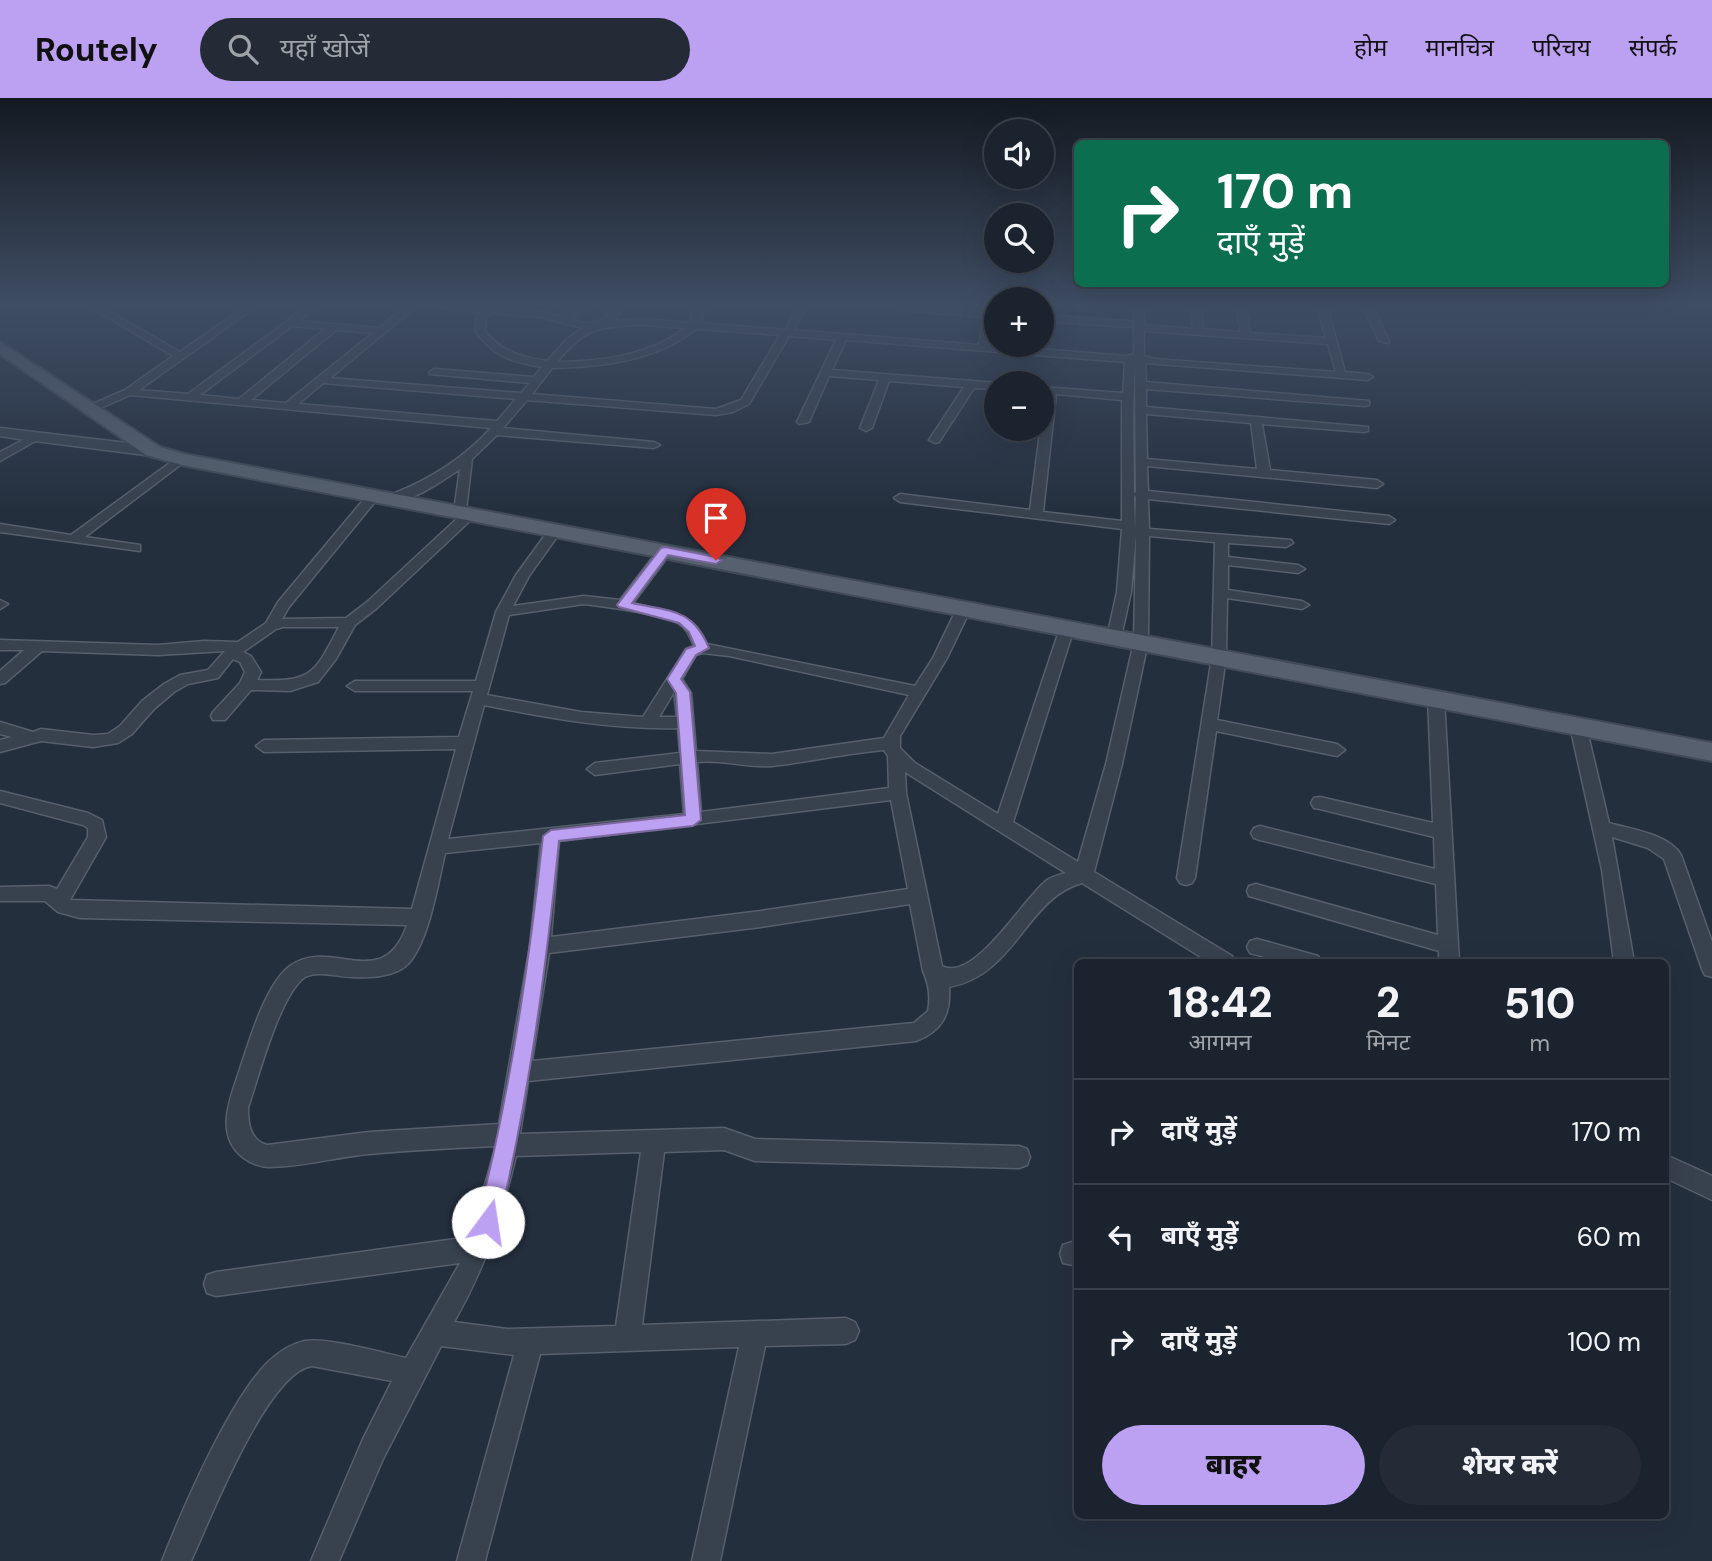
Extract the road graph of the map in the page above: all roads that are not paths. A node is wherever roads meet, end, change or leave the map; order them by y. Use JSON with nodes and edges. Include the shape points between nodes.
{"nodes":[{"id":1,"x":41,"y":375,"type":"edge"},
{"id":2,"x":153,"y":375,"type":"edge"},
{"id":3,"x":220,"y":375,"type":"edge"},
{"id":4,"x":274,"y":375,"type":"edge"},
{"id":5,"x":327,"y":375,"type":"edge"},
{"id":6,"x":476,"y":375,"type":"edge"},
{"id":7,"x":541,"y":375,"type":"edge"},
{"id":8,"x":761,"y":375,"type":"edge"},
{"id":9,"x":824,"y":375,"type":"edge"},
{"id":10,"x":852,"y":375,"type":"edge"},
{"id":11,"x":1131,"y":375,"type":"edge"},
{"id":12,"x":1138,"y":375,"type":"edge"},
{"id":13,"x":1332,"y":375,"type":"edge"},
{"id":14,"x":1368,"y":375,"type":"edge"},
{"id":15,"x":885,"y":378,"type":"junction"},
{"id":16,"x":321,"y":380,"type":"junction"},
{"id":17,"x":537,"y":380,"type":"junction"},
{"id":18,"x":971,"y":384,"type":"junction"},
{"id":19,"x":984,"y":385,"type":"edge"},
{"id":20,"x":1141,"y":385,"type":"junction"},
{"id":21,"x":129,"y":392,"type":"junction"},
{"id":22,"x":1054,"y":392,"type":"edge"},
{"id":23,"x":523,"y":396,"type":"junction"},
{"id":24,"x":191,"y":397,"type":"junction"},
{"id":25,"x":1128,"y":397,"type":"junction"},
{"id":26,"x":241,"y":402,"type":"junction"},
{"id":27,"x":1365,"y":403,"type":"dead end"},
{"id":28,"x":289,"y":406,"type":"junction"},
{"id":29,"x":90,"y":409,"type":"junction"},
{"id":30,"x":1140,"y":410,"type":"junction"},
{"id":31,"x":1256,"y":419,"type":"junction"},
{"id":32,"x":803,"y":422,"type":"dead end"},
{"id":33,"x":0,"y":424,"type":"edge"},
{"id":34,"x":496,"y":428,"type":"junction"},
{"id":35,"x":866,"y":428,"type":"dead end"},
{"id":36,"x":1364,"y":429,"type":"dead end"},
{"id":37,"x":0,"y":432,"type":"edge"},
{"id":38,"x":35,"y":438,"type":"junction"},
{"id":39,"x":935,"y":440,"type":"dead end"},
{"id":40,"x":1042,"y":441,"type":"edge"},
{"id":41,"x":95,"y":442,"type":"junction"},
{"id":42,"x":654,"y":445,"type":"dead end"},
{"id":43,"x":153,"y":451,"type":"junction"},
{"id":44,"x":0,"y":457,"type":"edge"},
{"id":45,"x":182,"y":459,"type":"junction"},
{"id":46,"x":467,"y":460,"type":"junction"},
{"id":47,"x":1140,"y":463,"type":"junction"},
{"id":48,"x":1264,"y":473,"type":"junction"},
{"id":49,"x":437,"y":481,"type":"junction"},
{"id":50,"x":463,"y":483,"type":"junction"},
{"id":51,"x":1377,"y":484,"type":"dead end"},
{"id":52,"x":1140,"y":494,"type":"junction"},
{"id":53,"x":384,"y":496,"type":"junction"},
{"id":54,"x":900,"y":498,"type":"dead end"},
{"id":55,"x":466,"y":512,"type":"junction"},
{"id":56,"x":1036,"y":514,"type":"junction"},
{"id":57,"x":1389,"y":520,"type":"dead end"},
{"id":58,"x":1128,"y":526,"type":"junction"},
{"id":59,"x":0,"y":528,"type":"edge"},
{"id":60,"x":556,"y":530,"type":"junction"},
{"id":61,"x":1141,"y":532,"type":"junction"},
{"id":62,"x":1222,"y":538,"type":"junction"},
{"id":63,"x":73,"y":539,"type":"junction"},
{"id":64,"x":1286,"y":543,"type":"dead end"},
{"id":65,"x":135,"y":548,"type":"dead end"},
{"id":66,"x":665,"y":551,"type":"junction"},
{"id":67,"x":1222,"y":560,"type":"junction"},
{"id":68,"x":1298,"y":569,"type":"dead end"},
{"id":69,"x":1220,"y":593,"type":"junction"},
{"id":70,"x":624,"y":605,"type":"junction"},
{"id":71,"x":1302,"y":605,"type":"dead end"},
{"id":72,"x":964,"y":608,"type":"junction"},
{"id":73,"x":503,"y":612,"type":"junction"},
{"id":74,"x":349,"y":622,"type":"junction"},
{"id":75,"x":271,"y":626,"type":"junction"},
{"id":76,"x":1067,"y":628,"type":"junction"},
{"id":77,"x":1114,"y":637,"type":"junction"},
{"id":78,"x":1141,"y":642,"type":"junction"},
{"id":79,"x":0,"y":645,"type":"edge"},
{"id":80,"x":39,"y":646,"type":"junction"},
{"id":81,"x":702,"y":648,"type":"junction"},
{"id":82,"x":237,"y":650,"type":"junction"},
{"id":83,"x":1219,"y":657,"type":"junction"},
{"id":84,"x":0,"y":679,"type":"edge"},
{"id":85,"x":674,"y":679,"type":"junction"},
{"id":86,"x":247,"y":685,"type":"junction"},
{"id":87,"x":355,"y":686,"type":"dead end"},
{"id":88,"x":918,"y":692,"type":"junction"},
{"id":89,"x":480,"y":693,"type":"junction"},
{"id":90,"x":1436,"y":698,"type":"junction"},
{"id":91,"x":219,"y":716,"type":"dead end"},
{"id":92,"x":685,"y":722,"type":"junction"},
{"id":93,"x":647,"y":724,"type":"junction"},
{"id":94,"x":1209,"y":724,"type":"junction"},
{"id":95,"x":1578,"y":726,"type":"junction"},
{"id":96,"x":0,"y":728,"type":"edge"},
{"id":97,"x":29,"y":736,"type":"junction"},
{"id":98,"x":465,"y":743,"type":"junction"},
{"id":99,"x":0,"y":746,"type":"edge"},
{"id":100,"x":264,"y":746,"type":"dead end"},
{"id":101,"x":894,"y":750,"type":"junction"},
{"id":102,"x":1337,"y":750,"type":"dead end"},
{"id":103,"x":1712,"y":752,"type":"edge"},
{"id":104,"x":688,"y":758,"type":"junction"},
{"id":105,"x":595,"y":769,"type":"dead end"},
{"id":106,"x":898,"y":793,"type":"junction"},
{"id":107,"x":0,"y":797,"type":"edge"},
{"id":108,"x":1320,"y":803,"type":"dead end"},
{"id":109,"x":693,"y":820,"type":"junction"},
{"id":110,"x":1003,"y":825,"type":"junction"},
{"id":111,"x":1601,"y":827,"type":"junction"},
{"id":112,"x":1443,"y":832,"type":"junction"},
{"id":113,"x":1260,"y":833,"type":"dead end"},
{"id":114,"x":551,"y":836,"type":"junction"},
{"id":115,"x":438,"y":848,"type":"junction"},
{"id":116,"x":1084,"y":875,"type":"junction"},
{"id":117,"x":1186,"y":878,"type":"dead end"},
{"id":118,"x":1445,"y":879,"type":"junction"},
{"id":119,"x":1256,"y":891,"type":"dead end"},
{"id":120,"x":0,"y":894,"type":"edge"},
{"id":121,"x":917,"y":895,"type":"junction"},
{"id":122,"x":59,"y":902,"type":"junction"},
{"id":123,"x":418,"y":917,"type":"junction"},
{"id":124,"x":540,"y":946,"type":"junction"},
{"id":125,"x":1257,"y":947,"type":"dead end"},
{"id":126,"x":1449,"y":954,"type":"edge"},
{"id":127,"x":1220,"y":959,"type":"edge"},
{"id":128,"x":1300,"y":959,"type":"edge"},
{"id":129,"x":1624,"y":959,"type":"edge"},
{"id":130,"x":1712,"y":969,"type":"edge"},
{"id":131,"x":939,"y":978,"type":"junction"},
{"id":132,"x":518,"y":1072,"type":"junction"},
{"id":133,"x":508,"y":1140,"type":"junction"},
{"id":134,"x":653,"y":1141,"type":"junction"},
{"id":135,"x":1019,"y":1157,"type":"dead end"},
{"id":136,"x":1669,"y":1167,"type":"edge"},
{"id":137,"x":1712,"y":1188,"type":"edge"},
{"id":138,"x":478,"y":1248,"type":"junction"},
{"id":139,"x":216,"y":1284,"type":"dead end"},
{"id":140,"x":846,"y":1331,"type":"dead end"},
{"id":141,"x":435,"y":1332,"type":"junction"},
{"id":142,"x":755,"y":1334,"type":"junction"},
{"id":143,"x":627,"y":1339,"type":"junction"},
{"id":144,"x":530,"y":1342,"type":"junction"},
{"id":145,"x":412,"y":1372,"type":"junction"},
{"id":146,"x":176,"y":1561,"type":"edge"},
{"id":147,"x":325,"y":1561,"type":"edge"},
{"id":148,"x":471,"y":1561,"type":"edge"},
{"id":149,"x":706,"y":1561,"type":"edge"}],
"edges":[{"from":1,"to":29,"type":"main road"},
{"from":2,"to":21,"type":"street"},
{"from":3,"to":24,"type":"street"},
{"from":4,"to":26,"type":"street"},
{"from":5,"to":16,"type":"street"},
{"from":6,"to":17,"type":"street"},
{"from":7,"to":17,"type":"street"},
{"from":8,"to":23,"type":"street","via":[[745,402],[729,410],[705,412]]},
{"from":9,"to":32,"type":"street"},
{"from":10,"to":15,"type":"street"},
{"from":11,"to":25,"type":"street"},
{"from":12,"to":20,"type":"street"},
{"from":13,"to":14,"type":"street"},
{"from":15,"to":18,"type":"street"},
{"from":15,"to":35,"type":"street"},
{"from":16,"to":23,"type":"street"},
{"from":16,"to":28,"type":"street"},
{"from":17,"to":23,"type":"street"},
{"from":18,"to":19,"type":"street"},
{"from":18,"to":39,"type":"street"},
{"from":20,"to":27,"type":"street"},
{"from":20,"to":30,"type":"street"},
{"from":21,"to":24,"type":"street"},
{"from":21,"to":29,"type":"street"},
{"from":22,"to":25,"type":"street"},
{"from":23,"to":34,"type":"street"},
{"from":24,"to":26,"type":"street"},
{"from":25,"to":58,"type":"street"},
{"from":26,"to":28,"type":"street"},
{"from":28,"to":34,"type":"street"},
{"from":29,"to":43,"type":"main road"},
{"from":30,"to":31,"type":"street"},
{"from":30,"to":47,"type":"street"},
{"from":31,"to":36,"type":"street"},
{"from":31,"to":48,"type":"street"},
{"from":33,"to":41,"type":"street"},
{"from":34,"to":42,"type":"street"},
{"from":34,"to":46,"type":"street"},
{"from":37,"to":38,"type":"street"},
{"from":38,"to":41,"type":"street"},
{"from":38,"to":44,"type":"street"},
{"from":40,"to":56,"type":"street"},
{"from":41,"to":43,"type":"street"},
{"from":43,"to":45,"type":"main road"},
{"from":45,"to":53,"type":"main road"},
{"from":45,"to":63,"type":"street"},
{"from":46,"to":49,"type":"street"},
{"from":46,"to":50,"type":"street"},
{"from":47,"to":48,"type":"street"},
{"from":47,"to":52,"type":"street"},
{"from":48,"to":51,"type":"street"},
{"from":49,"to":50,"type":"street"},
{"from":49,"to":53,"type":"street"},
{"from":50,"to":55,"type":"street"},
{"from":52,"to":57,"type":"street"},
{"from":52,"to":61,"type":"street"},
{"from":53,"to":55,"type":"main road"},
{"from":53,"to":75,"type":"street","via":[[283,605]]},
{"from":54,"to":56,"type":"street"},
{"from":55,"to":60,"type":"main road"},
{"from":55,"to":74,"type":"street"},
{"from":56,"to":58,"type":"street"},
{"from":58,"to":77,"type":"street","via":[[1124,592]]},
{"from":59,"to":63,"type":"street"},
{"from":60,"to":66,"type":"main road"},
{"from":60,"to":73,"type":"street"},
{"from":61,"to":62,"type":"street"},
{"from":61,"to":78,"type":"street"},
{"from":62,"to":64,"type":"street"},
{"from":62,"to":67,"type":"street"},
{"from":63,"to":65,"type":"street"},
{"from":66,"to":70,"type":"street"},
{"from":66,"to":72,"type":"main road"},
{"from":67,"to":68,"type":"street"},
{"from":67,"to":69,"type":"street"},
{"from":69,"to":71,"type":"street"},
{"from":69,"to":83,"type":"street"},
{"from":70,"to":73,"type":"street","via":[[584,600]]},
{"from":70,"to":81,"type":"street","via":[[684,620]]},
{"from":72,"to":76,"type":"main road"},
{"from":72,"to":88,"type":"street"},
{"from":73,"to":89,"type":"street"},
{"from":74,"to":75,"type":"street"},
{"from":74,"to":86,"type":"street","via":[[311,682],[296,687]]},
{"from":75,"to":82,"type":"street"},
{"from":76,"to":77,"type":"main road"},
{"from":76,"to":110,"type":"street"},
{"from":77,"to":78,"type":"main road"},
{"from":78,"to":83,"type":"main road"},
{"from":78,"to":116,"type":"street"},
{"from":79,"to":80,"type":"street"},
{"from":80,"to":82,"type":"street"},
{"from":80,"to":84,"type":"street"},
{"from":81,"to":85,"type":"street","via":[[691,652]]},
{"from":81,"to":88,"type":"street"},
{"from":82,"to":86,"type":"street","via":[[253,667]]},
{"from":82,"to":97,"type":"street","via":[[213,674],[185,679],[169,688],[112,738]]},
{"from":83,"to":90,"type":"main road"},
{"from":83,"to":94,"type":"street"},
{"from":85,"to":92,"type":"street","via":[[683,692]]},
{"from":85,"to":93,"type":"street"},
{"from":86,"to":91,"type":"street"},
{"from":87,"to":89,"type":"street"},
{"from":88,"to":101,"type":"street"},
{"from":89,"to":93,"type":"street","via":[[581,719]]},
{"from":89,"to":98,"type":"street"},
{"from":90,"to":95,"type":"main road"},
{"from":90,"to":112,"type":"street"},
{"from":92,"to":93,"type":"street"},
{"from":92,"to":104,"type":"street"},
{"from":94,"to":102,"type":"street"},
{"from":94,"to":117,"type":"street"},
{"from":95,"to":103,"type":"main road"},
{"from":95,"to":111,"type":"street"},
{"from":96,"to":97,"type":"street"},
{"from":97,"to":99,"type":"street"},
{"from":98,"to":100,"type":"street"},
{"from":98,"to":115,"type":"street"},
{"from":101,"to":104,"type":"street","via":[[749,761],[719,755]]},
{"from":101,"to":106,"type":"street"},
{"from":101,"to":110,"type":"street"},
{"from":104,"to":105,"type":"street"},
{"from":104,"to":109,"type":"street"},
{"from":106,"to":109,"type":"street"},
{"from":106,"to":121,"type":"street"},
{"from":107,"to":122,"type":"street","via":[[96,825],[97,837]]},
{"from":108,"to":112,"type":"street"},
{"from":109,"to":114,"type":"street"},
{"from":110,"to":116,"type":"street"},
{"from":111,"to":129,"type":"street"},
{"from":111,"to":130,"type":"street","via":[[1654,843],[1672,855]]},
{"from":112,"to":118,"type":"street"},
{"from":113,"to":118,"type":"street"},
{"from":114,"to":115,"type":"street"},
{"from":114,"to":124,"type":"street"},
{"from":115,"to":123,"type":"street"},
{"from":116,"to":127,"type":"street"},
{"from":116,"to":131,"type":"street","via":[[1054,885],[976,968],[961,977]]},
{"from":118,"to":126,"type":"street"},
{"from":119,"to":126,"type":"street"},
{"from":120,"to":122,"type":"street","via":[[49,894]]},
{"from":121,"to":124,"type":"street"},
{"from":121,"to":131,"type":"street","via":[[927,951]]},
{"from":122,"to":123,"type":"street","via":[[80,909]]},
{"from":123,"to":133,"type":"street","via":[[409,946],[398,961],[375,967],[305,968],[289,978],[237,1108],[237,1128],[248,1150],[267,1156],[369,1143]]},
{"from":124,"to":132,"type":"street"},
{"from":125,"to":128,"type":"street"},
{"from":131,"to":132,"type":"street","via":[[939,1012],[934,1023],[916,1032]]},
{"from":132,"to":133,"type":"street"},
{"from":133,"to":134,"type":"street"},
{"from":133,"to":138,"type":"street"},
{"from":134,"to":135,"type":"street","via":[[724,1139],[755,1150]]},
{"from":134,"to":143,"type":"street"},
{"from":136,"to":137,"type":"street"},
{"from":138,"to":139,"type":"street"},
{"from":138,"to":141,"type":"street"},
{"from":140,"to":142,"type":"street"},
{"from":141,"to":144,"type":"street"},
{"from":141,"to":145,"type":"street"},
{"from":142,"to":143,"type":"street"},
{"from":142,"to":149,"type":"street"},
{"from":143,"to":144,"type":"street"},
{"from":144,"to":148,"type":"street"},
{"from":145,"to":146,"type":"street","via":[[312,1353],[290,1360],[248,1414]]},
{"from":145,"to":147,"type":"street"}]}
